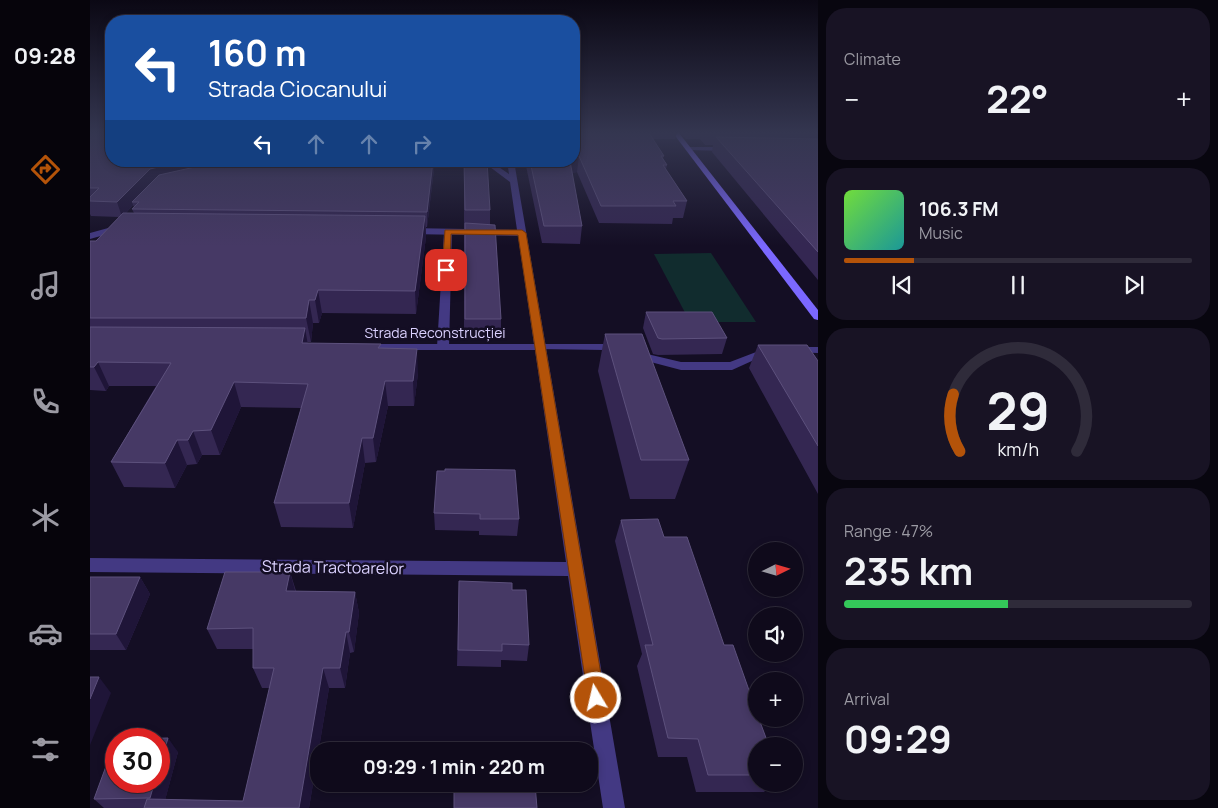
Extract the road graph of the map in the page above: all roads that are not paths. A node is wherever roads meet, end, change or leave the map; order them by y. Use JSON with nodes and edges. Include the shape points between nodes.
{"nodes":[{"id":1,"x":499,"y":171,"type":"edge"},
{"id":2,"x":511,"y":171,"type":"edge"},
{"id":3,"x":706,"y":171,"type":"edge"},
{"id":4,"x":513,"y":181,"type":"junction"},
{"id":5,"x":124,"y":226,"type":"edge"},
{"id":6,"x":400,"y":231,"type":"edge"},
{"id":7,"x":448,"y":232,"type":"junction"},
{"id":8,"x":522,"y":233,"type":"junction"},
{"id":9,"x":90,"y":236,"type":"edge"},
{"id":10,"x":818,"y":317,"type":"edge"},
{"id":11,"x":355,"y":347,"type":"edge"},
{"id":12,"x":444,"y":347,"type":"junction"},
{"id":13,"x":541,"y":347,"type":"junction"},
{"id":14,"x":818,"y":350,"type":"edge"},
{"id":15,"x":90,"y":564,"type":"edge"},
{"id":16,"x":575,"y":569,"type":"junction"},
{"id":17,"x":614,"y":808,"type":"edge"}],
"edges":[{"from":1,"to":4,"type":"street"},
{"from":2,"to":4,"type":"street"},
{"from":3,"to":10,"type":"main road"},
{"from":4,"to":8,"type":"street"},
{"from":5,"to":9,"type":"street"},
{"from":6,"to":7,"type":"street"},
{"from":7,"to":8,"type":"street"},
{"from":7,"to":12,"type":"street"},
{"from":8,"to":13,"type":"street"},
{"from":11,"to":12,"type":"street","name":"Strada Reconstrucției"},
{"from":12,"to":13,"type":"street","name":"Strada Reconstrucției"},
{"from":13,"to":14,"type":"street","name":"Strada Reconstrucției","via":[[606,347],[681,366],[732,366],[765,351]]},
{"from":13,"to":16,"type":"street"},
{"from":15,"to":16,"type":"street","name":"Strada Tractoarelor"},
{"from":16,"to":17,"type":"street"}]}
